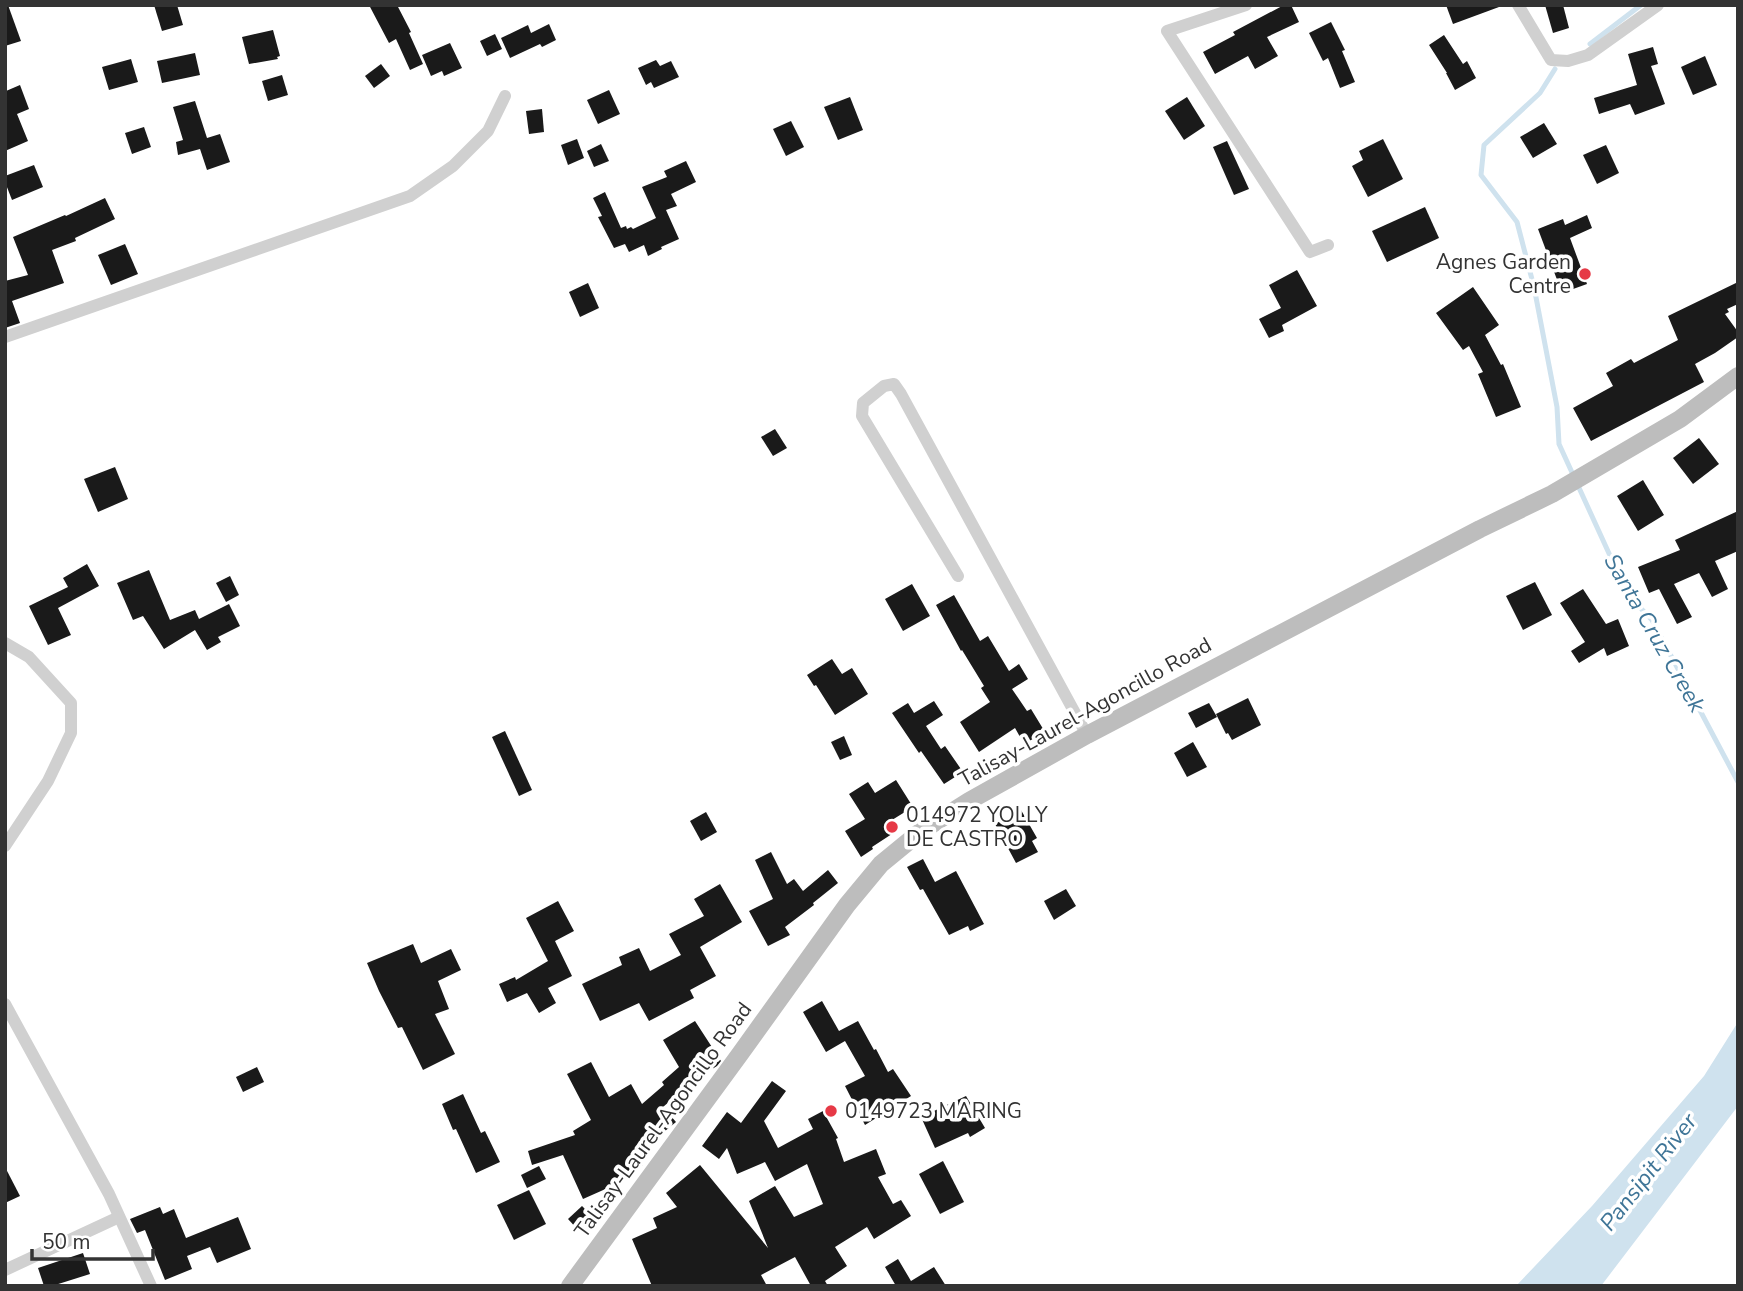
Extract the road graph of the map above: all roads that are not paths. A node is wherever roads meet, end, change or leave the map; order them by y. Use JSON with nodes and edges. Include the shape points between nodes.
{"nodes":[{"id":1,"x":1246,"y":5,"type":"edge"},
{"id":2,"x":1518,"y":5,"type":"edge"},
{"id":3,"x":1658,"y":5,"type":"edge"},
{"id":4,"x":505,"y":96,"type":"dead end"},
{"id":5,"x":1328,"y":245,"type":"dead end"},
{"id":6,"x":5,"y":337,"type":"edge"},
{"id":7,"x":1738,"y":376,"type":"edge"},
{"id":8,"x":958,"y":576,"type":"dead end"},
{"id":9,"x":5,"y":643,"type":"edge"},
{"id":10,"x":1087,"y":734,"type":"junction"},
{"id":11,"x":5,"y":846,"type":"edge"},
{"id":12,"x":5,"y":1004,"type":"edge"},
{"id":13,"x":119,"y":1217,"type":"junction"},
{"id":14,"x":5,"y":1270,"type":"edge"},
{"id":15,"x":151,"y":1286,"type":"edge"},
{"id":16,"x":570,"y":1286,"type":"edge"}],
"edges":[{"from":1,"to":5,"type":"street","via":[[1167,31],[1310,252]]},
{"from":2,"to":3,"type":"street","via":[[1551,60],[1568,61],[1588,55]]},
{"from":4,"to":6,"type":"street","via":[[488,131],[453,166],[411,196]]},
{"from":7,"to":10,"type":"main road","name":"Talisay-Laurel-Agoncillo Road","via":[[1680,419],[1552,494]]},
{"from":8,"to":10,"type":"street","via":[[862,415],[863,403],[884,386],[894,384],[901,394]]},
{"from":9,"to":11,"type":"street","via":[[29,657],[71,703],[71,733],[48,781]]},
{"from":10,"to":16,"type":"main road","name":"Talisay-Laurel-Agoncillo Road","via":[[930,825],[881,864]]},
{"from":12,"to":13,"type":"street"},
{"from":13,"to":14,"type":"street"},
{"from":13,"to":15,"type":"street"}]}
